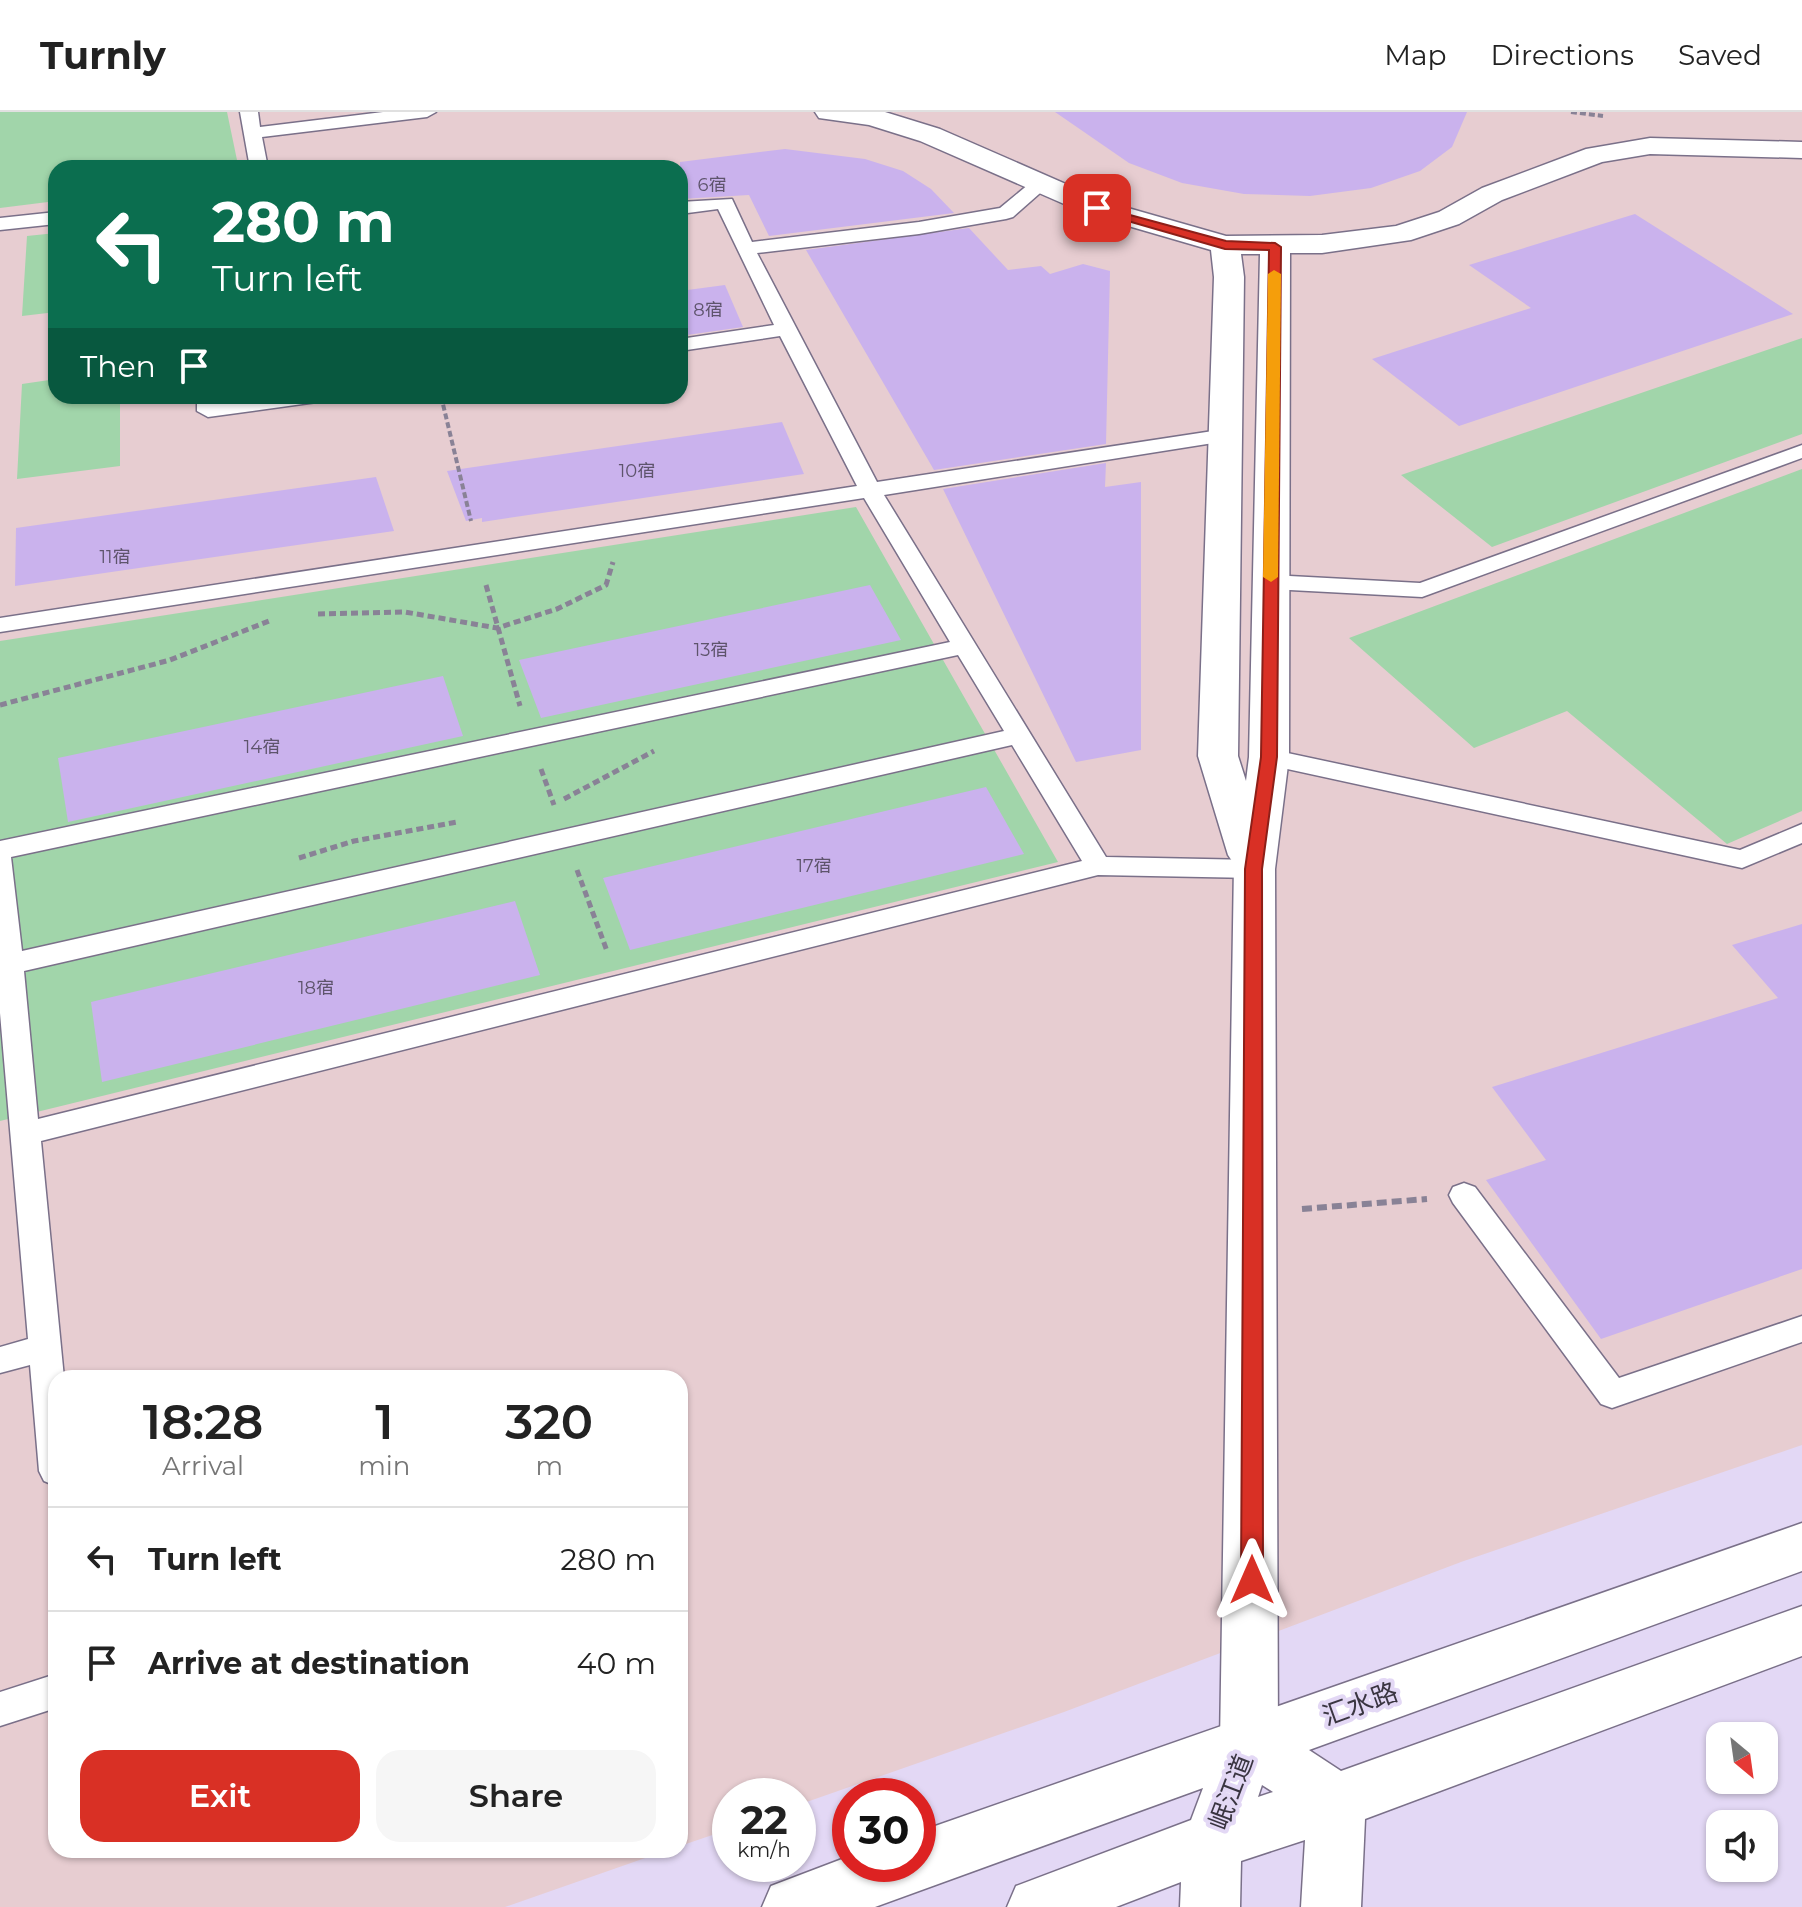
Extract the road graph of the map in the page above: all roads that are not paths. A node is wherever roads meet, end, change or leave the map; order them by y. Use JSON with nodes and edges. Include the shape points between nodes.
{"nodes":[{"id":1,"x":249,"y":112,"type":"edge"},
{"id":2,"x":427,"y":112,"type":"edge"},
{"id":3,"x":829,"y":112,"type":"edge"},
{"id":4,"x":253,"y":133,"type":"junction"},
{"id":5,"x":1802,"y":150,"type":"edge"},
{"id":6,"x":258,"y":160,"type":"edge"},
{"id":7,"x":1041,"y":183,"type":"junction"},
{"id":8,"x":688,"y":207,"type":"edge"},
{"id":9,"x":48,"y":219,"type":"edge"},
{"id":10,"x":0,"y":224,"type":"edge"},
{"id":11,"x":1225,"y":245,"type":"junction"},
{"id":12,"x":1275,"y":247,"type":"junction"},
{"id":13,"x":745,"y":249,"type":"junction"},
{"id":14,"x":787,"y":329,"type":"junction"},
{"id":15,"x":688,"y":344,"type":"edge"},
{"id":16,"x":208,"y":404,"type":"edge"},
{"id":17,"x":259,"y":404,"type":"edge"},
{"id":18,"x":1226,"y":435,"type":"junction"},
{"id":19,"x":1802,"y":451,"type":"edge"},
{"id":20,"x":870,"y":490,"type":"junction"},
{"id":21,"x":1271,"y":582,"type":"junction"},
{"id":22,"x":0,"y":625,"type":"edge"},
{"id":23,"x":964,"y":646,"type":"junction"},
{"id":24,"x":1018,"y":736,"type":"junction"},
{"id":25,"x":1269,"y":757,"type":"junction"},
{"id":26,"x":1802,"y":833,"type":"edge"},
{"id":27,"x":0,"y":850,"type":"edge"},
{"id":28,"x":0,"y":860,"type":"edge"},
{"id":29,"x":1098,"y":866,"type":"junction"},
{"id":30,"x":1254,"y":869,"type":"junction"},
{"id":31,"x":10,"y":964,"type":"junction"},
{"id":32,"x":8,"y":1043,"type":"edge"},
{"id":33,"x":25,"y":1134,"type":"junction"},
{"id":34,"x":1464,"y":1195,"type":"road end"},
{"id":35,"x":1802,"y":1329,"type":"edge"},
{"id":36,"x":44,"y":1348,"type":"junction"},
{"id":37,"x":0,"y":1360,"type":"edge"},
{"id":38,"x":48,"y":1389,"type":"edge"},
{"id":39,"x":1802,"y":1547,"type":"edge"},
{"id":40,"x":1802,"y":1631,"type":"edge"},
{"id":41,"x":48,"y":1694,"type":"edge"},
{"id":42,"x":0,"y":1709,"type":"edge"},
{"id":43,"x":1249,"y":1743,"type":"junction"},
{"id":44,"x":1336,"y":1801,"type":"junction"},
{"id":45,"x":1212,"y":1841,"type":"junction"},
{"id":46,"x":936,"y":1855,"type":"edge"},
{"id":47,"x":862,"y":1882,"type":"edge"},
{"id":48,"x":792,"y":1907,"type":"edge"},
{"id":49,"x":1037,"y":1907,"type":"edge"},
{"id":50,"x":1210,"y":1907,"type":"edge"},
{"id":51,"x":1331,"y":1907,"type":"edge"}],
"edges":[{"from":1,"to":4,"type":"lane"},
{"from":2,"to":4,"type":"lane"},
{"from":3,"to":7,"type":"street","via":[[872,117],[930,135]]},
{"from":4,"to":6,"type":"lane"},
{"from":5,"to":12,"type":"street","via":[[1650,146],[1596,155],[1400,234]]},
{"from":7,"to":11,"type":"street","via":[[1097,208]]},
{"from":7,"to":13,"type":"lane","via":[[1006,213]]},
{"from":8,"to":13,"type":"lane","via":[[725,203]]},
{"from":9,"to":10,"type":"lane"},
{"from":11,"to":12,"type":"street"},
{"from":11,"to":18,"type":"street"},
{"from":12,"to":21,"type":"street"},
{"from":13,"to":14,"type":"lane"},
{"from":14,"to":15,"type":"lane"},
{"from":14,"to":20,"type":"lane"},
{"from":16,"to":17,"type":"lane","via":[[208,411]]},
{"from":18,"to":20,"type":"lane"},
{"from":18,"to":30,"type":"street","via":[[1218,756]]},
{"from":19,"to":21,"type":"lane","via":[[1422,590]]},
{"from":20,"to":22,"type":"lane"},
{"from":20,"to":23,"type":"lane"},
{"from":21,"to":25,"type":"street"},
{"from":23,"to":24,"type":"lane"},
{"from":23,"to":27,"type":"lane"},
{"from":24,"to":29,"type":"lane"},
{"from":24,"to":31,"type":"lane"},
{"from":25,"to":26,"type":"lane","via":[[1742,859]]},
{"from":25,"to":30,"type":"street"},
{"from":28,"to":31,"type":"lane"},
{"from":29,"to":30,"type":"lane"},
{"from":29,"to":33,"type":"lane"},
{"from":30,"to":43,"type":"street"},
{"from":31,"to":32,"type":"lane"},
{"from":32,"to":33,"type":"lane"},
{"from":33,"to":36,"type":"lane"},
{"from":34,"to":35,"type":"lane","via":[[1612,1394]]},
{"from":36,"to":37,"type":"lane"},
{"from":36,"to":38,"type":"lane"},
{"from":39,"to":43,"type":"street","name":"汇水路"},
{"from":40,"to":44,"type":"street"},
{"from":41,"to":42,"type":"lane"},
{"from":43,"to":44,"type":"street","name":"岷江道"},
{"from":43,"to":45,"type":"street","name":"岷江道"},
{"from":43,"to":46,"type":"street","name":"汇水路"},
{"from":44,"to":45,"type":"street"},
{"from":44,"to":51,"type":"street"},
{"from":45,"to":49,"type":"street"},
{"from":45,"to":50,"type":"street","name":"岷江道"},
{"from":47,"to":48,"type":"street","name":"汇水路"}]}
